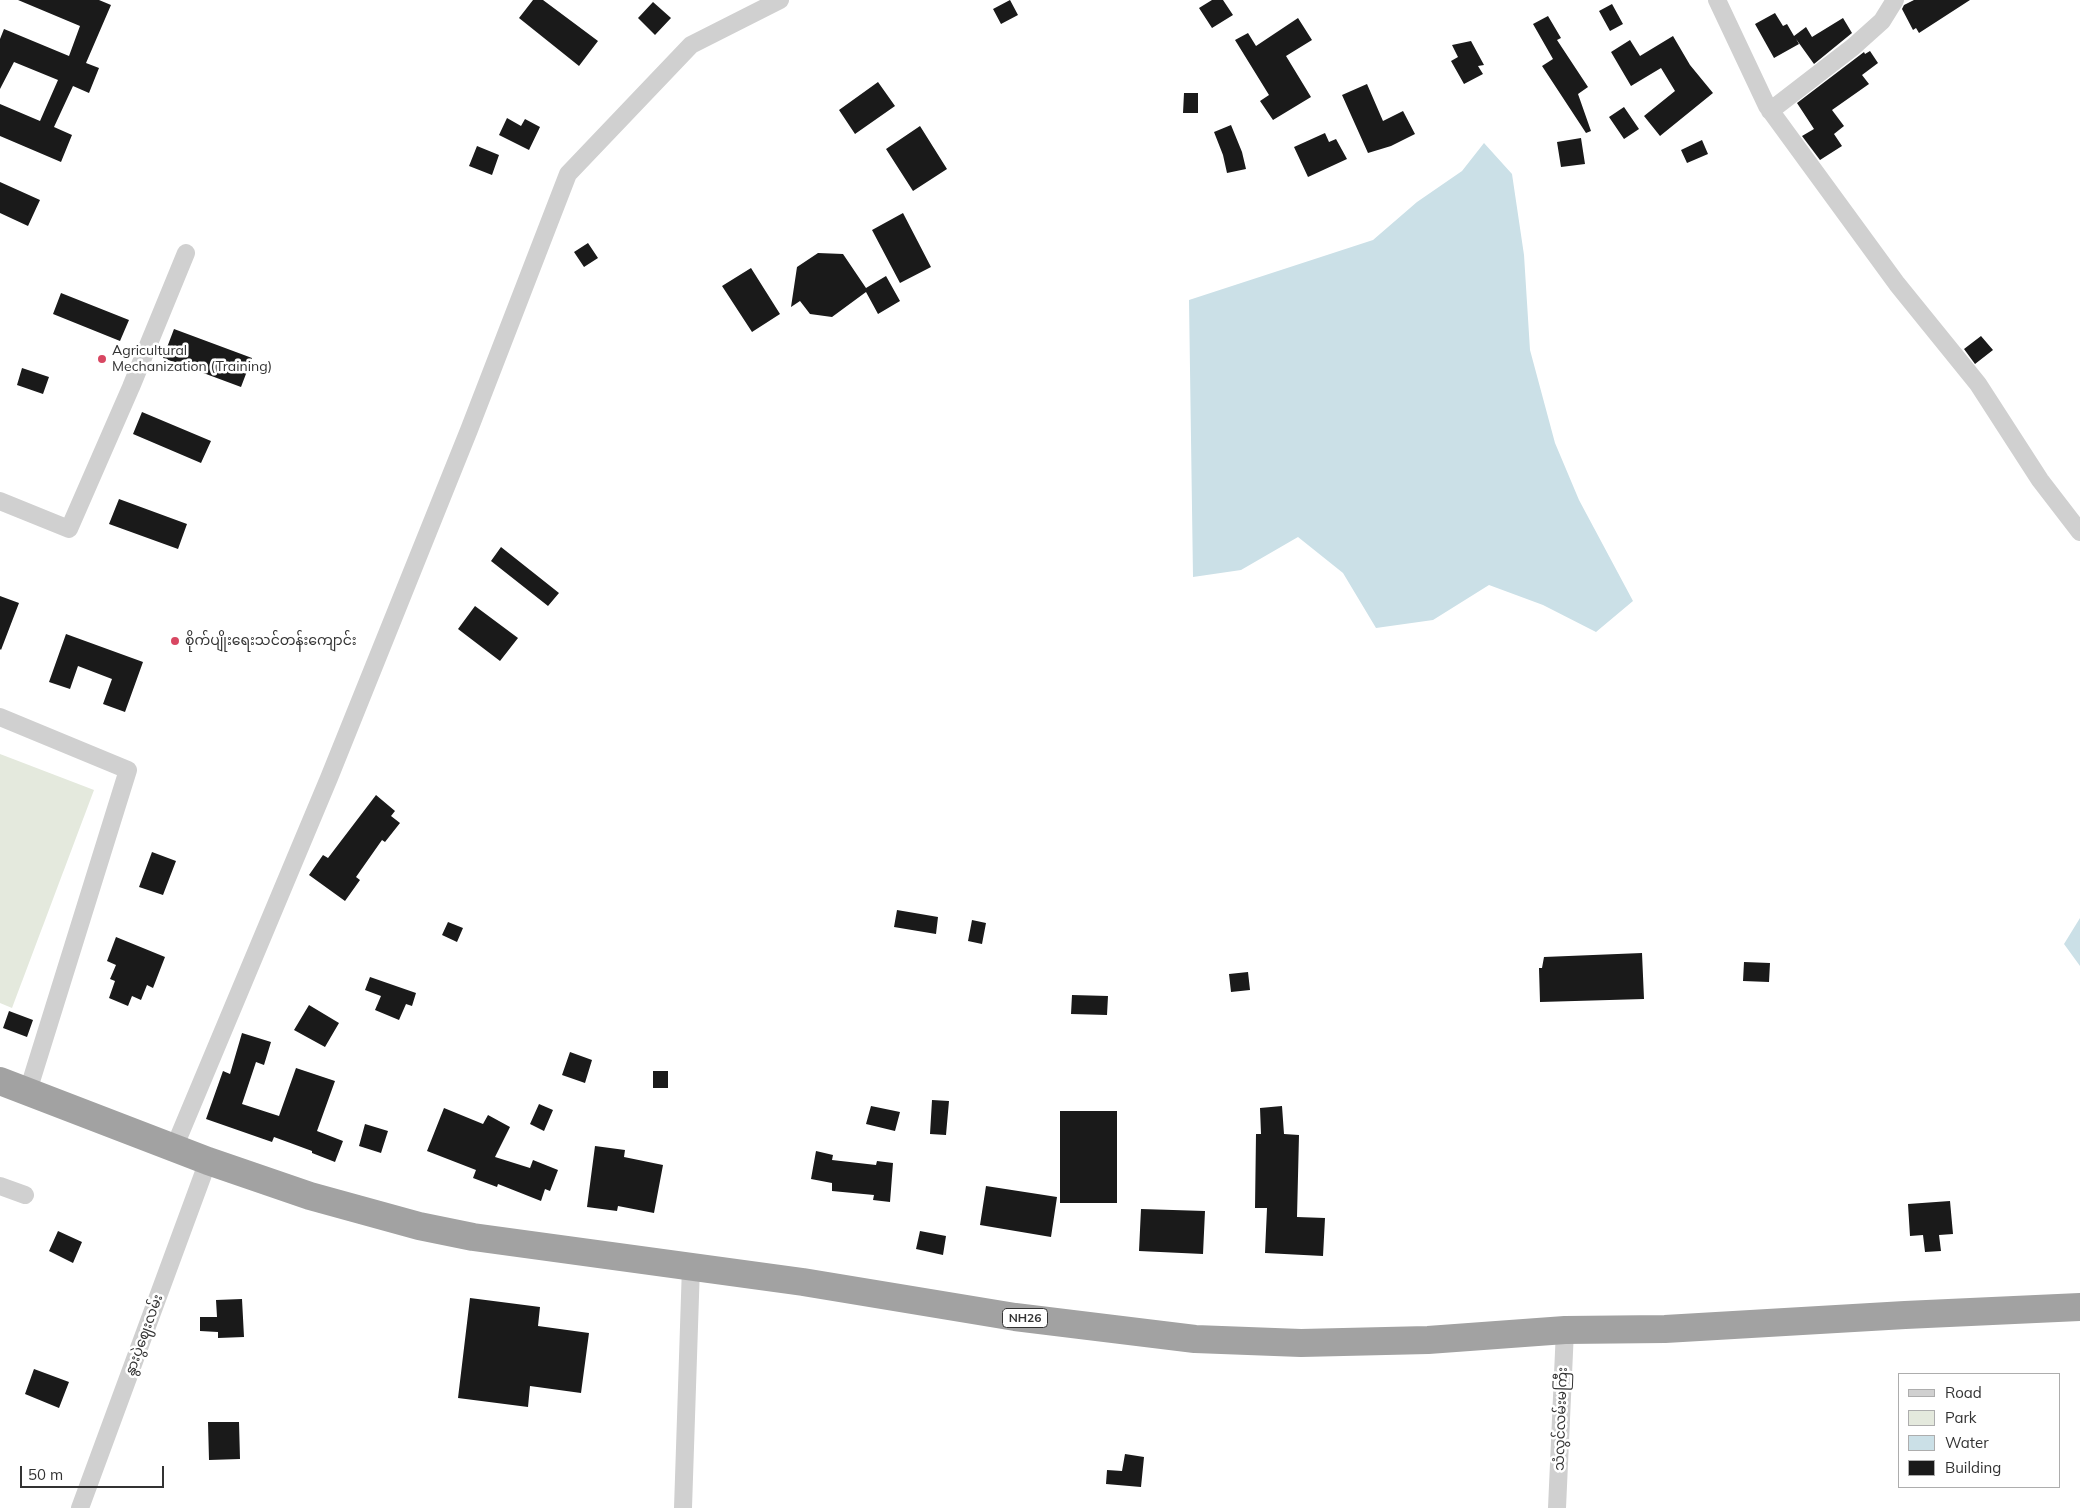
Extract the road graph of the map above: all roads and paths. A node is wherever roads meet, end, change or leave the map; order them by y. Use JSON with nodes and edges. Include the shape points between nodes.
{"nodes":[{"id":1,"x":780,"y":0,"type":"edge"},
{"id":2,"x":1717,"y":0,"type":"edge"},
{"id":3,"x":1895,"y":0,"type":"edge"},
{"id":4,"x":1770,"y":110,"type":"junction"},
{"id":5,"x":186,"y":253,"type":"dead end"},
{"id":6,"x":0,"y":501,"type":"edge"},
{"id":7,"x":2080,"y":532,"type":"edge"},
{"id":8,"x":0,"y":717,"type":"edge"},
{"id":9,"x":0,"y":1081,"type":"edge"},
{"id":10,"x":28,"y":1091,"type":"junction"},
{"id":11,"x":174,"y":1148,"type":"junction"},
{"id":12,"x":208,"y":1161,"type":"junction"},
{"id":13,"x":0,"y":1186,"type":"edge"},
{"id":14,"x":25,"y":1195,"type":"dead end"},
{"id":15,"x":690,"y":1266,"type":"junction"},
{"id":16,"x":2080,"y":1307,"type":"edge"},
{"id":17,"x":1565,"y":1330,"type":"junction"},
{"id":18,"x":80,"y":1508,"type":"edge"},
{"id":19,"x":683,"y":1508,"type":"edge"},
{"id":20,"x":1557,"y":1508,"type":"edge"}],
"edges":[{"from":1,"to":11,"type":"street","via":[[691,45],[568,174],[358,704]]},
{"from":2,"to":4,"type":"street"},
{"from":3,"to":4,"type":"street","via":[[1882,21],[1853,48]]},
{"from":4,"to":7,"type":"street","via":[[1897,284],[1978,384],[2040,480]]},
{"from":5,"to":6,"type":"street","via":[[69,529]]},
{"from":8,"to":10,"type":"street","via":[[128,770]]},
{"from":9,"to":10,"type":"highway","number":"NH26"},
{"from":10,"to":11,"type":"highway","number":"NH26"},
{"from":11,"to":12,"type":"highway","number":"NH26"},
{"from":12,"to":15,"type":"highway","number":"NH26","via":[[310,1196],[419,1226],[473,1237]]},
{"from":12,"to":18,"type":"street","name":"နွားပွဲဈေးလမ်း"},
{"from":13,"to":14,"type":"street"},
{"from":15,"to":17,"type":"highway","number":"NH26","via":[[1015,1317],[1195,1339],[1301,1343],[1428,1340]]},
{"from":15,"to":19,"type":"street"},
{"from":16,"to":17,"type":"highway","number":"NH26","via":[[1665,1329]]},
{"from":17,"to":20,"type":"street","name":"သံလွင်လမ်းမကြီး"}]}
